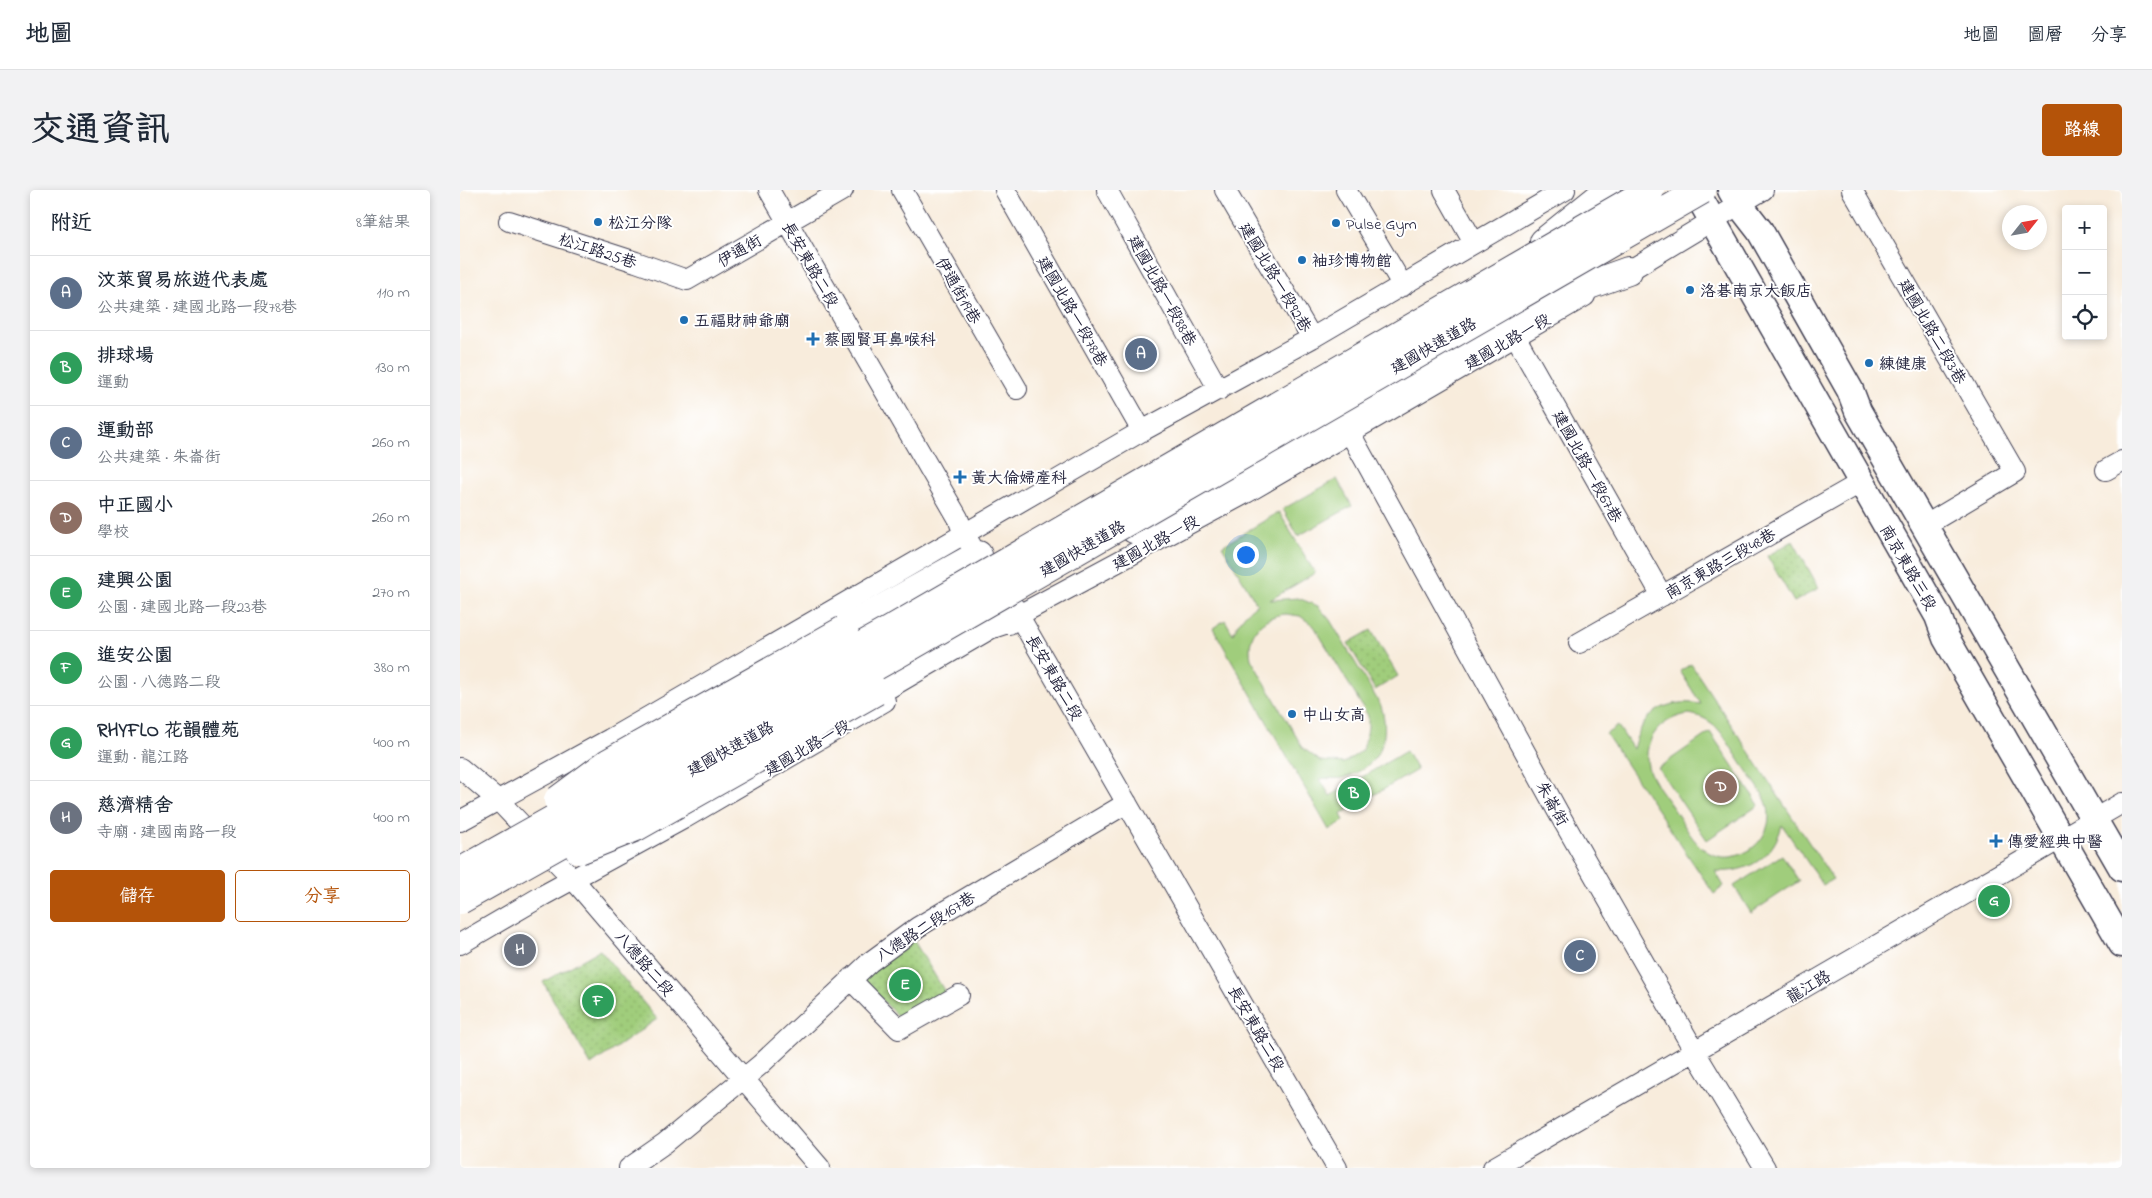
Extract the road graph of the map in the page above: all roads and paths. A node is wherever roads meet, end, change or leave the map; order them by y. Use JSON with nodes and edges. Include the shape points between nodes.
{"nodes":[{"id":1,"x":768,"y":190,"type":"edge"},
{"id":2,"x":843,"y":190,"type":"edge"},
{"id":3,"x":902,"y":190,"type":"edge"},
{"id":4,"x":1005,"y":190,"type":"edge"},
{"id":5,"x":1107,"y":190,"type":"edge"},
{"id":6,"x":1225,"y":190,"type":"edge"},
{"id":7,"x":1346,"y":190,"type":"edge"},
{"id":8,"x":1444,"y":190,"type":"edge"},
{"id":9,"x":1565,"y":190,"type":"edge"},
{"id":10,"x":1612,"y":190,"type":"edge"},
{"id":11,"x":1650,"y":190,"type":"edge"},
{"id":12,"x":1695,"y":190,"type":"edge"},
{"id":13,"x":1702,"y":190,"type":"edge"},
{"id":14,"x":1763,"y":190,"type":"edge"},
{"id":15,"x":1852,"y":190,"type":"edge"},
{"id":16,"x":1735,"y":197,"type":"edge"},
{"id":17,"x":1712,"y":220,"type":"junction"},
{"id":18,"x":509,"y":221,"type":"dead end"},
{"id":19,"x":787,"y":222,"type":"junction"},
{"id":20,"x":1474,"y":243,"type":"junction"},
{"id":21,"x":1628,"y":271,"type":"junction"},
{"id":22,"x":1506,"y":272,"type":"junction"},
{"id":23,"x":686,"y":280,"type":"joint"},
{"id":24,"x":1403,"y":286,"type":"junction"},
{"id":25,"x":1515,"y":336,"type":"junction"},
{"id":26,"x":1312,"y":338,"type":"junction"},
{"id":27,"x":1017,"y":389,"type":"dead end"},
{"id":28,"x":1219,"y":390,"type":"junction"},
{"id":29,"x":1142,"y":431,"type":"junction"},
{"id":30,"x":1350,"y":433,"type":"junction"},
{"id":31,"x":1860,"y":482,"type":"junction"},
{"id":32,"x":1924,"y":526,"type":"junction"},
{"id":33,"x":971,"y":545,"type":"junction"},
{"id":34,"x":1035,"y":575,"type":"junction"},
{"id":35,"x":1662,"y":596,"type":"junction"},
{"id":36,"x":1013,"y":618,"type":"junction"},
{"id":37,"x":1579,"y":643,"type":"dead end"},
{"id":38,"x":460,"y":768,"type":"edge"},
{"id":39,"x":498,"y":800,"type":"junction"},
{"id":40,"x":2122,"y":803,"type":"edge"},
{"id":41,"x":1123,"y":806,"type":"junction"},
{"id":42,"x":2094,"y":820,"type":"junction"},
{"id":43,"x":460,"y":822,"type":"edge"},
{"id":44,"x":2062,"y":838,"type":"junction"},
{"id":45,"x":2122,"y":868,"type":"edge"},
{"id":46,"x":572,"y":879,"type":"junction"},
{"id":47,"x":462,"y":885,"type":"edge"},
{"id":48,"x":460,"y":944,"type":"edge"},
{"id":49,"x":2122,"y":944,"type":"edge"},
{"id":50,"x":850,"y":979,"type":"junction"},
{"id":51,"x":959,"y":995,"type":"dead end"},
{"id":52,"x":1694,"y":1052,"type":"junction"},
{"id":53,"x":744,"y":1078,"type":"junction"},
{"id":54,"x":629,"y":1168,"type":"edge"},
{"id":55,"x":820,"y":1168,"type":"edge"},
{"id":56,"x":1323,"y":1168,"type":"edge"},
{"id":57,"x":1336,"y":1168,"type":"edge"},
{"id":58,"x":1493,"y":1168,"type":"edge"},
{"id":59,"x":1765,"y":1168,"type":"edge"}],
"edges":[{"from":1,"to":19,"type":"street","name":"長安東路二段"},
{"from":2,"to":19,"type":"street","name":"伊通街"},
{"from":3,"to":27,"type":"street","name":"伊通街19巷"},
{"from":4,"to":29,"type":"street","name":"建國北路一段78巷"},
{"from":5,"to":28,"type":"street","name":"建國北路一段88巷"},
{"from":6,"to":26,"type":"street","name":"建國北路一段92巷"},
{"from":7,"to":24,"type":"street"},
{"from":8,"to":20,"type":"street"},
{"from":9,"to":20,"type":"street"},
{"from":10,"to":22,"type":"highway","bridge":true},
{"from":11,"to":22,"type":"highway","name":"建國快速道路","bridge":true},
{"from":12,"to":17,"type":"main road","name":"南京東路三段"},
{"from":13,"to":34,"type":"highway","name":"建國快速道路","bridge":true},
{"from":14,"to":16,"type":"street","name":"建國北路一段"},
{"from":15,"to":32,"type":"street","name":"建國北路二段3巷","via":[[2015,472]]},
{"from":16,"to":17,"type":"street","name":"建國北路一段"},
{"from":16,"to":32,"type":"main road","name":"南京東路三段","via":[[1760,232]]},
{"from":17,"to":21,"type":"street","name":"建國北路一段"},
{"from":17,"to":31,"type":"main road","name":"南京東路三段"},
{"from":18,"to":23,"type":"street","name":"松江路25巷"},
{"from":19,"to":23,"type":"street","name":"伊通街"},
{"from":19,"to":33,"type":"street","name":"長安東路二段"},
{"from":20,"to":24,"type":"street"},
{"from":21,"to":25,"type":"street","name":"建國北路一段"},
{"from":21,"to":34,"type":"highway","bridge":true,"via":[[1536,304],[1212,493]]},
{"from":22,"to":47,"type":"highway","name":"建國快速道路","bridge":true,"via":[[890,630]]},
{"from":24,"to":26,"type":"street"},
{"from":25,"to":30,"type":"street","name":"建國北路一段"},
{"from":25,"to":35,"type":"street","name":"建國北路一段67巷"},
{"from":26,"to":28,"type":"street"},
{"from":28,"to":29,"type":"street"},
{"from":29,"to":33,"type":"street"},
{"from":30,"to":36,"type":"street","name":"建國北路一段","via":[[1246,493]]},
{"from":30,"to":52,"type":"street","name":"朱崙街","via":[[1548,795]]},
{"from":31,"to":35,"type":"street","name":"南京東路三段48巷"},
{"from":31,"to":44,"type":"main road","name":"南京東路三段"},
{"from":32,"to":42,"type":"main road","name":"南京東路三段"},
{"from":33,"to":36,"type":"street","name":"長安東路二段"},
{"from":33,"to":39,"type":"street"},
{"from":33,"to":47,"type":"highway","bridge":true,"via":[[844,630],[608,763]]},
{"from":34,"to":47,"type":"highway","name":"建國快速道路","bridge":true},
{"from":35,"to":37,"type":"street","name":"南京東路三段48巷"},
{"from":36,"to":41,"type":"street","name":"長安東路二段"},
{"from":36,"to":46,"type":"street","name":"建國北路一段","via":[[993,637],[864,714]]},
{"from":36,"to":47,"type":"highway","bridge":true,"via":[[989,625],[636,827]]},
{"from":38,"to":39,"type":"street","name":"八德路二段"},
{"from":39,"to":43,"type":"street"},
{"from":39,"to":46,"type":"street","name":"八德路二段"},
{"from":40,"to":42,"type":"street","name":"龍江路"},
{"from":41,"to":50,"type":"street","name":"八德路二段167巷","via":[[918,927]]},
{"from":41,"to":56,"type":"street","name":"長安東路二段"},
{"from":41,"to":57,"type":"street","name":"長安東路二段"},
{"from":42,"to":44,"type":"street","name":"龍江路"},
{"from":42,"to":45,"type":"main road","name":"南京東路三段"},
{"from":44,"to":49,"type":"main road","name":"南京東路三段"},
{"from":44,"to":52,"type":"street","name":"龍江路"},
{"from":46,"to":48,"type":"street","name":"建國北路一段"},
{"from":46,"to":53,"type":"street","name":"八德路二段"},
{"from":50,"to":51,"type":"street","via":[[899,1028]]},
{"from":50,"to":53,"type":"street","name":"八德路二段167巷"},
{"from":52,"to":58,"type":"street","name":"龍江路"},
{"from":52,"to":59,"type":"street","name":"朱崙街"},
{"from":53,"to":54,"type":"street","name":"八德路二段167巷"},
{"from":53,"to":55,"type":"street","name":"八德路二段"}]}
